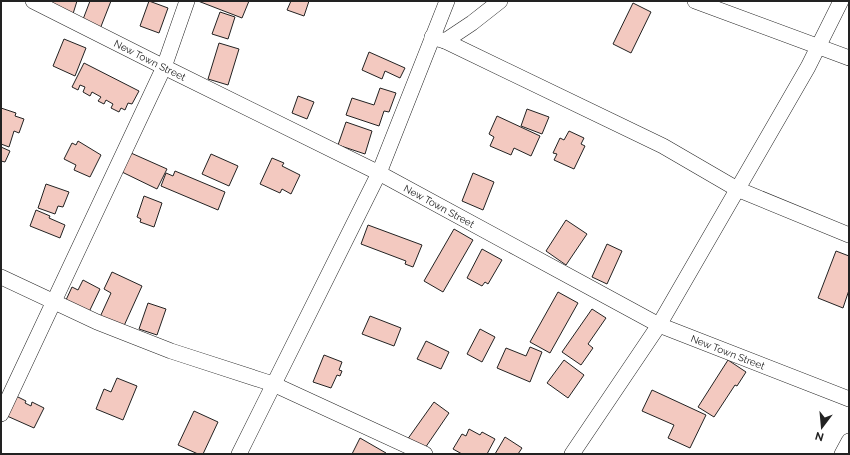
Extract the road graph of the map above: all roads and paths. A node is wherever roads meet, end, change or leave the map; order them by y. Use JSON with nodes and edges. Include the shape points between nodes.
{"nodes":[{"id":1,"x":33,"y":1,"type":"edge"},
{"id":2,"x":187,"y":1,"type":"edge"},
{"id":3,"x":447,"y":1,"type":"edge"},
{"id":4,"x":500,"y":1,"type":"edge"},
{"id":5,"x":695,"y":1,"type":"edge"},
{"id":6,"x":841,"y":1,"type":"edge"},
{"id":7,"x":439,"y":39,"type":"junction"},
{"id":8,"x":820,"y":46,"type":"junction"},
{"id":9,"x":849,"y":58,"type":"edge"},
{"id":10,"x":164,"y":67,"type":"junction"},
{"id":11,"x":379,"y":173,"type":"junction"},
{"id":12,"x":737,"y":189,"type":"junction"},
{"id":13,"x":849,"y":235,"type":"edge"},
{"id":14,"x":1,"y":277,"type":"edge"},
{"id":15,"x":53,"y":303,"type":"junction"},
{"id":16,"x":659,"y":325,"type":"junction"},
{"id":17,"x":274,"y":384,"type":"junction"},
{"id":18,"x":849,"y":400,"type":"edge"},
{"id":19,"x":1,"y":414,"type":"edge"},
{"id":20,"x":849,"y":441,"type":"edge"},
{"id":21,"x":239,"y":454,"type":"edge"},
{"id":22,"x":425,"y":454,"type":"edge"},
{"id":23,"x":572,"y":454,"type":"edge"},
{"id":24,"x":842,"y":454,"type":"edge"}],
"edges":[{"from":1,"to":10,"type":"street","name":"New Town Street"},
{"from":2,"to":10,"type":"street"},
{"from":3,"to":7,"type":"street"},
{"from":4,"to":7,"type":"street","via":[[472,23]]},
{"from":5,"to":8,"type":"street"},
{"from":6,"to":8,"type":"street"},
{"from":7,"to":11,"type":"street"},
{"from":7,"to":12,"type":"street","via":[[663,146]]},
{"from":8,"to":9,"type":"street"},
{"from":8,"to":12,"type":"street"},
{"from":10,"to":11,"type":"street","name":"New Town Street"},
{"from":10,"to":15,"type":"street"},
{"from":11,"to":16,"type":"street","name":"New Town Street"},
{"from":11,"to":17,"type":"street"},
{"from":12,"to":13,"type":"street"},
{"from":12,"to":16,"type":"street"},
{"from":14,"to":15,"type":"street"},
{"from":15,"to":17,"type":"street","via":[[171,351]]},
{"from":15,"to":19,"type":"street"},
{"from":16,"to":18,"type":"street","name":"New Town Street"},
{"from":16,"to":23,"type":"street"},
{"from":17,"to":21,"type":"street"},
{"from":17,"to":22,"type":"street"},
{"from":20,"to":24,"type":"street"}]}
